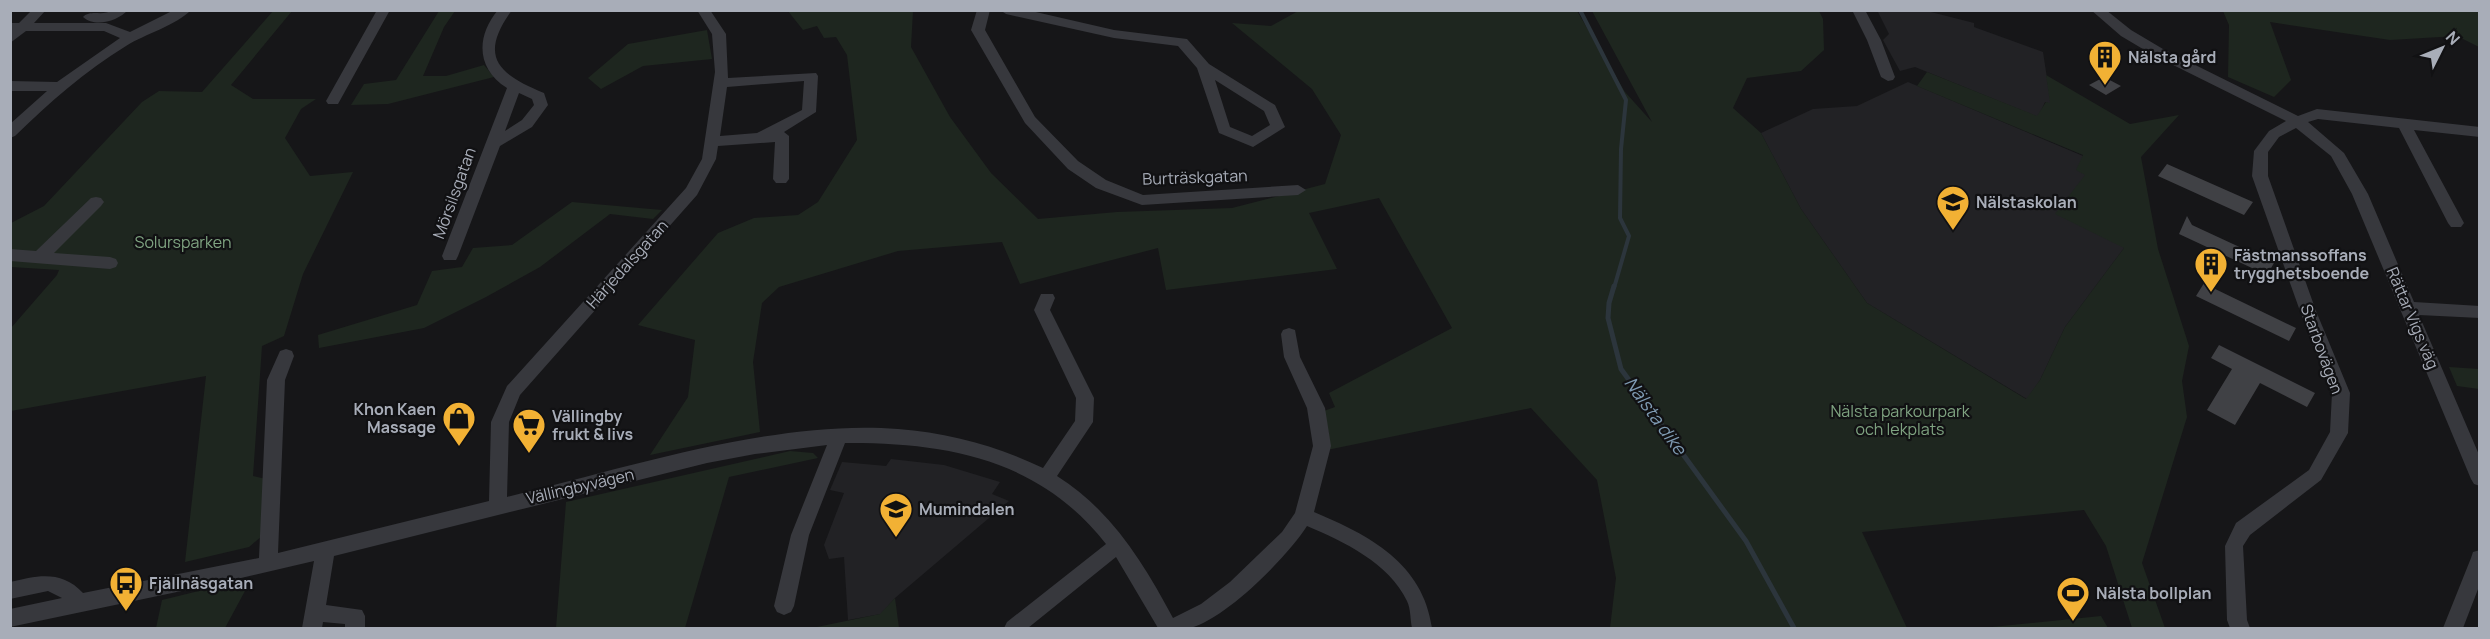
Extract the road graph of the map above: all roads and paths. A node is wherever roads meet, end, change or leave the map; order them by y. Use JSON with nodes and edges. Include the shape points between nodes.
{"nodes":[{"id":1,"x":122,"y":10,"type":"edge"},
{"id":2,"x":185,"y":10,"type":"edge"},
{"id":3,"x":384,"y":10,"type":"edge"},
{"id":4,"x":506,"y":10,"type":"edge"},
{"id":5,"x":703,"y":10,"type":"edge"},
{"id":6,"x":984,"y":10,"type":"edge"},
{"id":7,"x":1006,"y":10,"type":"edge"},
{"id":8,"x":1858,"y":10,"type":"edge"},
{"id":9,"x":2097,"y":10,"type":"edge"},
{"id":10,"x":38,"y":13,"type":"edge"},
{"id":11,"x":12,"y":34,"type":"edge"},
{"id":12,"x":131,"y":37,"type":"junction"},
{"id":13,"x":1204,"y":67,"type":"junction"},
{"id":14,"x":1888,"y":76,"type":"dead end"},
{"id":15,"x":720,"y":83,"type":"junction"},
{"id":16,"x":10,"y":86,"type":"edge"},
{"id":17,"x":515,"y":86,"type":"junction"},
{"id":18,"x":61,"y":87,"type":"junction"},
{"id":19,"x":333,"y":101,"type":"dead end"},
{"id":20,"x":2297,"y":121,"type":"junction"},
{"id":21,"x":2404,"y":124,"type":"junction"},
{"id":22,"x":2480,"y":132,"type":"edge"},
{"id":23,"x":10,"y":133,"type":"edge"},
{"id":24,"x":762,"y":137,"type":"junction"},
{"id":25,"x":712,"y":142,"type":"junction"},
{"id":26,"x":492,"y":144,"type":"junction"},
{"id":27,"x":10,"y":147,"type":"edge"},
{"id":28,"x":781,"y":179,"type":"dead end"},
{"id":29,"x":1298,"y":190,"type":"dead end"},
{"id":30,"x":96,"y":202,"type":"dead end"},
{"id":31,"x":2456,"y":223,"type":"dead end"},
{"id":32,"x":10,"y":255,"type":"edge"},
{"id":33,"x":450,"y":256,"type":"dead end"},
{"id":34,"x":39,"y":258,"type":"junction"},
{"id":35,"x":110,"y":263,"type":"dead end"},
{"id":36,"x":1047,"y":298,"type":"dead end"},
{"id":37,"x":2409,"y":308,"type":"junction"},
{"id":38,"x":2480,"y":312,"type":"edge"},
{"id":39,"x":1289,"y":334,"type":"dead end"},
{"id":40,"x":286,"y":356,"type":"dead end"},
{"id":41,"x":839,"y":437,"type":"junction"},
{"id":42,"x":1045,"y":479,"type":"junction"},
{"id":43,"x":2480,"y":479,"type":"edge"},
{"id":44,"x":498,"y":506,"type":"junction"},
{"id":45,"x":1303,"y":516,"type":"junction"},
{"id":46,"x":1119,"y":544,"type":"junction"},
{"id":47,"x":325,"y":550,"type":"junction"},
{"id":48,"x":2480,"y":558,"type":"edge"},
{"id":49,"x":268,"y":564,"type":"junction"},
{"id":50,"x":10,"y":591,"type":"edge"},
{"id":51,"x":79,"y":602,"type":"junction"},
{"id":52,"x":784,"y":606,"type":"dead end"},
{"id":53,"x":10,"y":618,"type":"edge"},
{"id":54,"x":313,"y":621,"type":"edge"},
{"id":55,"x":355,"y":628,"type":"edge"},
{"id":56,"x":1014,"y":628,"type":"edge"},
{"id":57,"x":1170,"y":628,"type":"edge"},
{"id":58,"x":1422,"y":628,"type":"edge"},
{"id":59,"x":2241,"y":628,"type":"edge"},
{"id":60,"x":2453,"y":628,"type":"edge"}],
"edges":[{"from":1,"to":10,"type":"street","via":[[110,18]]},
{"from":2,"to":12,"type":"street"},
{"from":3,"to":19,"type":"street"},
{"from":4,"to":17,"type":"street","name":"Mörsilsgatan","via":[[489,33],[488,53],[497,73]]},
{"from":5,"to":15,"type":"street","name":"Härjedalsgatan","via":[[719,34]]},
{"from":6,"to":29,"type":"street","name":"Burträskgatan","via":[[978,30],[1030,120],[1073,165],[1101,184],[1142,200]]},
{"from":7,"to":13,"type":"street","name":"Burträskgatan","via":[[1114,34],[1182,42]]},
{"from":8,"to":14,"type":"street"},
{"from":9,"to":20,"type":"street","name":"Rättar Vigs väg","via":[[2158,52]]},
{"from":10,"to":11,"type":"street"},
{"from":11,"to":12,"type":"street","via":[[106,27]]},
{"from":12,"to":18,"type":"street"},
{"from":13,"to":13,"type":"street","name":"Burträskgatan","via":[[1224,130],[1253,142],[1278,127],[1270,108]]},
{"from":15,"to":24,"type":"street","via":[[811,75],[809,112]]},
{"from":15,"to":25,"type":"street","name":"Härjedalsgatan"},
{"from":16,"to":18,"type":"street"},
{"from":17,"to":26,"type":"street","name":"Mörsilsgatan"},
{"from":17,"to":26,"type":"street","name":"Mörsilsgatan","via":[[539,96],[541,105],[537,113],[506,138]]},
{"from":18,"to":23,"type":"street"},
{"from":18,"to":27,"type":"street","via":[[53,104]]},
{"from":20,"to":21,"type":"street","via":[[2317,114]]},
{"from":20,"to":37,"type":"street","name":"Rättar Vigs väg","via":[[2337,153],[2360,194]]},
{"from":20,"to":59,"type":"street","name":"Starbovägen","via":[[2274,134],[2261,152],[2260,176],[2341,393],[2339,433],[2315,475],[2243,529],[2238,537],[2234,546],[2237,620]]},
{"from":21,"to":22,"type":"street"},
{"from":21,"to":31,"type":"street"},
{"from":24,"to":25,"type":"street"},
{"from":24,"to":28,"type":"street","via":[[782,136]]},
{"from":25,"to":44,"type":"street","name":"Härjedalsgatan","via":[[709,159],[693,191],[513,392],[500,422]]},
{"from":26,"to":33,"type":"street","name":"Mörsilsgatan"},
{"from":30,"to":34,"type":"street"},
{"from":32,"to":34,"type":"street"},
{"from":34,"to":35,"type":"street","via":[[62,267]]},
{"from":36,"to":42,"type":"street","via":[[1042,310],[1085,398],[1084,422]]},
{"from":37,"to":38,"type":"street"},
{"from":37,"to":43,"type":"street","name":"Rättar Vigs väg"},
{"from":39,"to":45,"type":"street","via":[[1292,357],[1316,408],[1322,446]]},
{"from":40,"to":49,"type":"street","via":[[276,380]]},
{"from":41,"to":42,"type":"street","name":"Vällingbyvägen","via":[[883,435],[938,440],[1006,458]]},
{"from":41,"to":44,"type":"street","name":"Vällingbyvägen","via":[[772,444]]},
{"from":41,"to":52,"type":"street","via":[[800,536]]},
{"from":42,"to":46,"type":"street","name":"Vällingbyvägen","via":[[1072,497]]},
{"from":44,"to":47,"type":"street","name":"Vällingbyvägen"},
{"from":45,"to":57,"type":"street","via":[[1289,538],[1237,588],[1208,610]]},
{"from":45,"to":58,"type":"street","via":[[1335,529],[1396,569],[1416,599]]},
{"from":46,"to":56,"type":"street"},
{"from":46,"to":57,"type":"street","name":"Vällingbyvägen"},
{"from":47,"to":49,"type":"street","name":"Vällingbyvägen"},
{"from":47,"to":54,"type":"street"},
{"from":48,"to":60,"type":"street"},
{"from":49,"to":51,"type":"street","name":"Vällingbyvägen"},
{"from":50,"to":51,"type":"street","via":[[48,581],[69,589]]},
{"from":51,"to":53,"type":"street","name":"Vällingbyvägen"},
{"from":54,"to":55,"type":"street","via":[[355,616]]}]}
